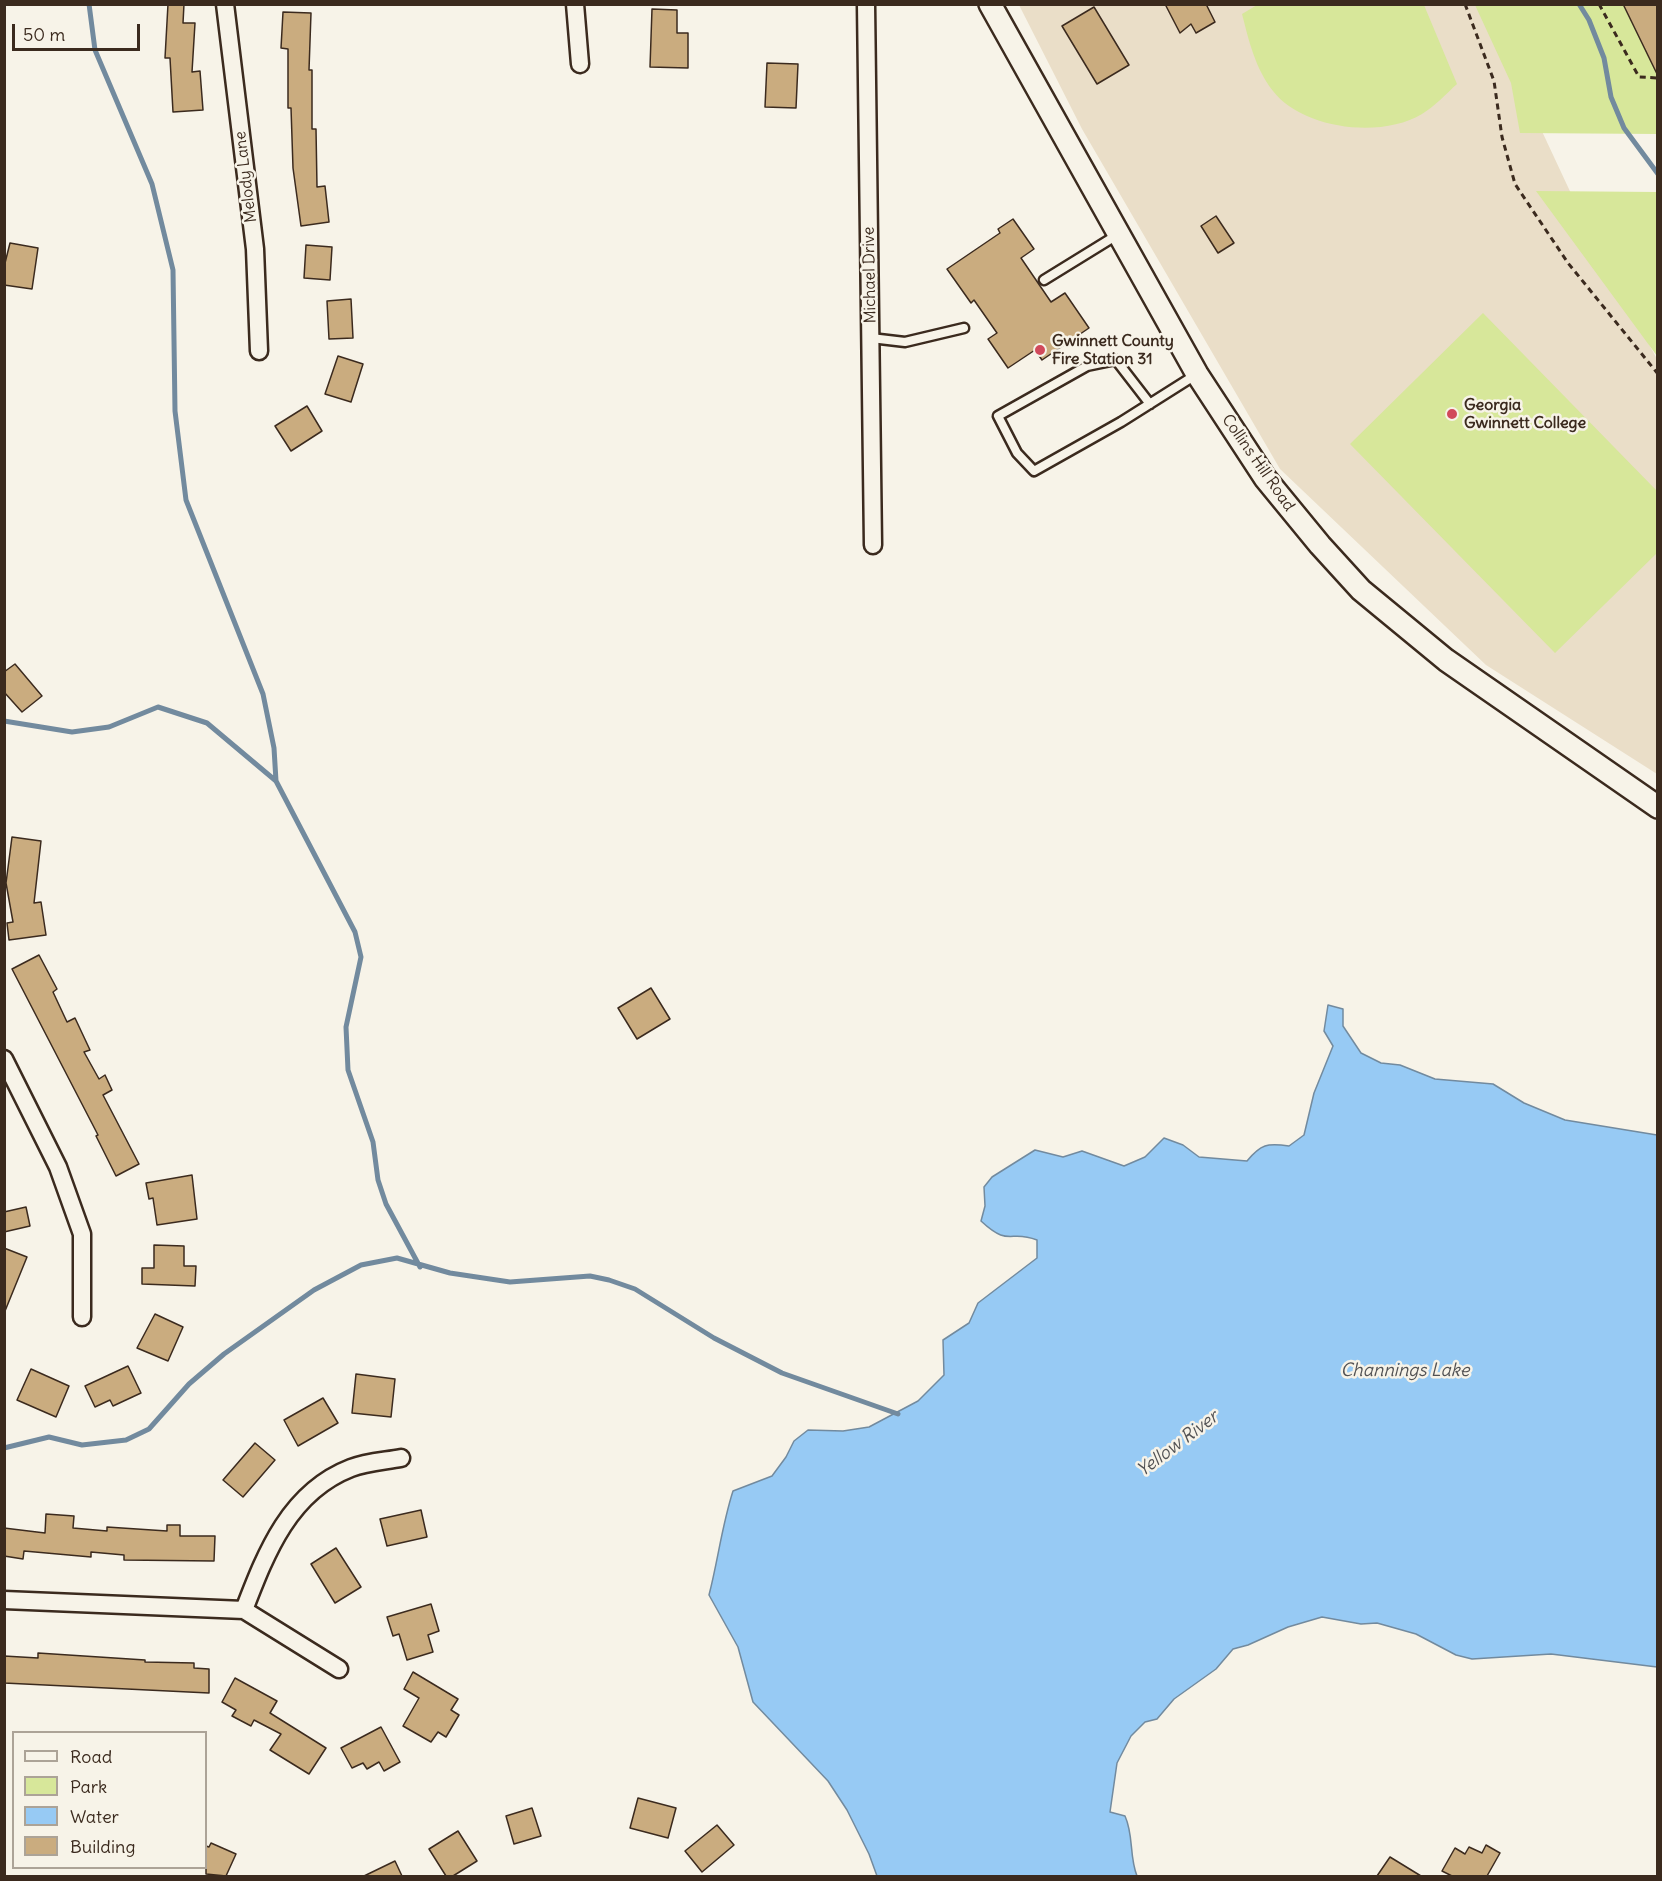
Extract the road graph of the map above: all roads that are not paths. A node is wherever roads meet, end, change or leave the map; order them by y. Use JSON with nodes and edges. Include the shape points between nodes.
{"nodes":[{"id":1,"x":225,"y":4,"type":"edge"},
{"id":2,"x":575,"y":4,"type":"edge"},
{"id":3,"x":866,"y":4,"type":"edge"},
{"id":4,"x":990,"y":4,"type":"edge"},
{"id":5,"x":580,"y":64,"type":"dead end"},
{"id":6,"x":1118,"y":235,"type":"junction"},
{"id":7,"x":1044,"y":280,"type":"dead end"},
{"id":8,"x":964,"y":328,"type":"dead end"},
{"id":9,"x":871,"y":338,"type":"junction"},
{"id":10,"x":259,"y":351,"type":"dead end"},
{"id":11,"x":1197,"y":374,"type":"junction"},
{"id":12,"x":1150,"y":404,"type":"junction"},
{"id":13,"x":873,"y":545,"type":"dead end"},
{"id":14,"x":1658,"y":807,"type":"edge"},
{"id":15,"x":4,"y":1059,"type":"edge"},
{"id":16,"x":82,"y":1317,"type":"dead end"},
{"id":17,"x":401,"y":1458,"type":"dead end"},
{"id":18,"x":4,"y":1600,"type":"edge"},
{"id":19,"x":244,"y":1610,"type":"junction"},
{"id":20,"x":339,"y":1669,"type":"dead end"}],
"edges":[{"from":1,"to":10,"type":"street","name":"Melody Lane","via":[[255,249]]},
{"from":2,"to":5,"type":"street"},
{"from":3,"to":9,"type":"street","name":"Michael Drive"},
{"from":4,"to":6,"type":"street","name":"Collins Hill Road"},
{"from":6,"to":7,"type":"lane"},
{"from":6,"to":11,"type":"street","name":"Collins Hill Road"},
{"from":8,"to":9,"type":"lane","via":[[905,342]]},
{"from":9,"to":13,"type":"street","name":"Michael Drive"},
{"from":11,"to":12,"type":"lane"},
{"from":11,"to":14,"type":"street","name":"Collins Hill Road","via":[[1265,478],[1361,590],[1446,660]]},
{"from":12,"to":12,"type":"lane","via":[[1034,471],[1017,453],[998,416],[1087,366],[1116,360]]},
{"from":15,"to":16,"type":"street","via":[[58,1167],[81,1234]]},
{"from":17,"to":19,"type":"street","via":[[351,1468],[312,1491],[285,1520],[266,1553]]},
{"from":18,"to":19,"type":"street"},
{"from":19,"to":20,"type":"street"}]}
